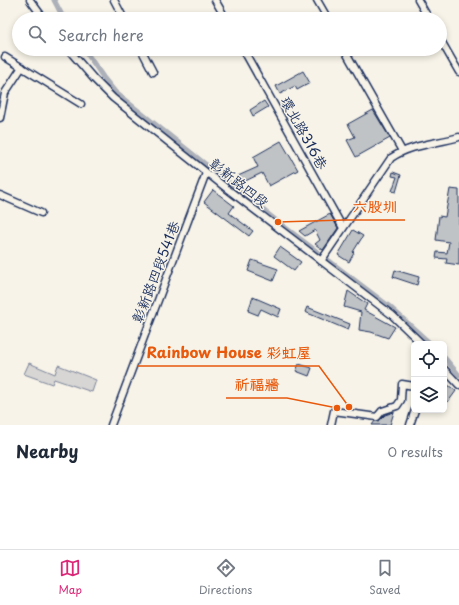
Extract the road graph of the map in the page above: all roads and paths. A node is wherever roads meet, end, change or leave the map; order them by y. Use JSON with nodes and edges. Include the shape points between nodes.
{"nodes":[{"id":1,"x":30,"y":0,"type":"edge"},
{"id":2,"x":114,"y":0,"type":"edge"},
{"id":3,"x":215,"y":0,"type":"edge"},
{"id":4,"x":317,"y":0,"type":"edge"},
{"id":5,"x":418,"y":0,"type":"edge"},
{"id":6,"x":39,"y":12,"type":"edge"},
{"id":7,"x":120,"y":12,"type":"edge"},
{"id":8,"x":222,"y":12,"type":"edge"},
{"id":9,"x":324,"y":12,"type":"edge"},
{"id":10,"x":425,"y":12,"type":"edge"},
{"id":11,"x":447,"y":51,"type":"edge"},
{"id":12,"x":74,"y":56,"type":"edge"},
{"id":13,"x":145,"y":56,"type":"edge"},
{"id":14,"x":247,"y":56,"type":"edge"},
{"id":15,"x":348,"y":56,"type":"edge"},
{"id":16,"x":5,"y":57,"type":"dead end"},
{"id":17,"x":22,"y":67,"type":"junction"},
{"id":18,"x":153,"y":72,"type":"dead end"},
{"id":19,"x":459,"y":72,"type":"edge"},
{"id":20,"x":2,"y":92,"type":"edge"},
{"id":21,"x":81,"y":104,"type":"dead end"},
{"id":22,"x":0,"y":118,"type":"edge"},
{"id":23,"x":459,"y":137,"type":"edge"},
{"id":24,"x":402,"y":151,"type":"junction"},
{"id":25,"x":206,"y":173,"type":"junction"},
{"id":26,"x":0,"y":195,"type":"edge"},
{"id":27,"x":41,"y":214,"type":"dead end"},
{"id":28,"x":343,"y":228,"type":"junction"},
{"id":29,"x":321,"y":261,"type":"junction"},
{"id":30,"x":419,"y":341,"type":"edge"},
{"id":31,"x":447,"y":374,"type":"edge"},
{"id":32,"x":459,"y":385,"type":"edge"},
{"id":33,"x":411,"y":386,"type":"edge"},
{"id":34,"x":414,"y":413,"type":"edge"},
{"id":35,"x":111,"y":425,"type":"edge"},
{"id":36,"x":331,"y":425,"type":"edge"},
{"id":37,"x":410,"y":425,"type":"edge"}],
"edges":[{"from":1,"to":6,"type":"street"},
{"from":2,"to":7,"type":"street"},
{"from":3,"to":8,"type":"street"},
{"from":4,"to":9,"type":"street"},
{"from":5,"to":10,"type":"street"},
{"from":11,"to":19,"type":"street"},
{"from":12,"to":25,"type":"street","name":"彰新路四段","via":[[113,98]]},
{"from":13,"to":18,"type":"street"},
{"from":14,"to":28,"type":"street","name":"環北路316巷"},
{"from":15,"to":24,"type":"street"},
{"from":16,"to":17,"type":"street"},
{"from":17,"to":20,"type":"street"},
{"from":17,"to":21,"type":"street"},
{"from":20,"to":22,"type":"street"},
{"from":23,"to":24,"type":"street"},
{"from":24,"to":28,"type":"street","via":[[391,158]]},
{"from":25,"to":29,"type":"street","name":"彰新路四段"},
{"from":25,"to":35,"type":"street","name":"彰新路四段541巷"},
{"from":26,"to":27,"type":"street"},
{"from":28,"to":29,"type":"street"},
{"from":29,"to":30,"type":"street","name":"彰新路四段","via":[[392,315]]},
{"from":31,"to":32,"type":"street"},
{"from":33,"to":36,"type":"street","via":[[402,384],[401,400],[397,406],[382,410],[378,417],[334,411]]},
{"from":34,"to":37,"type":"street"}]}
